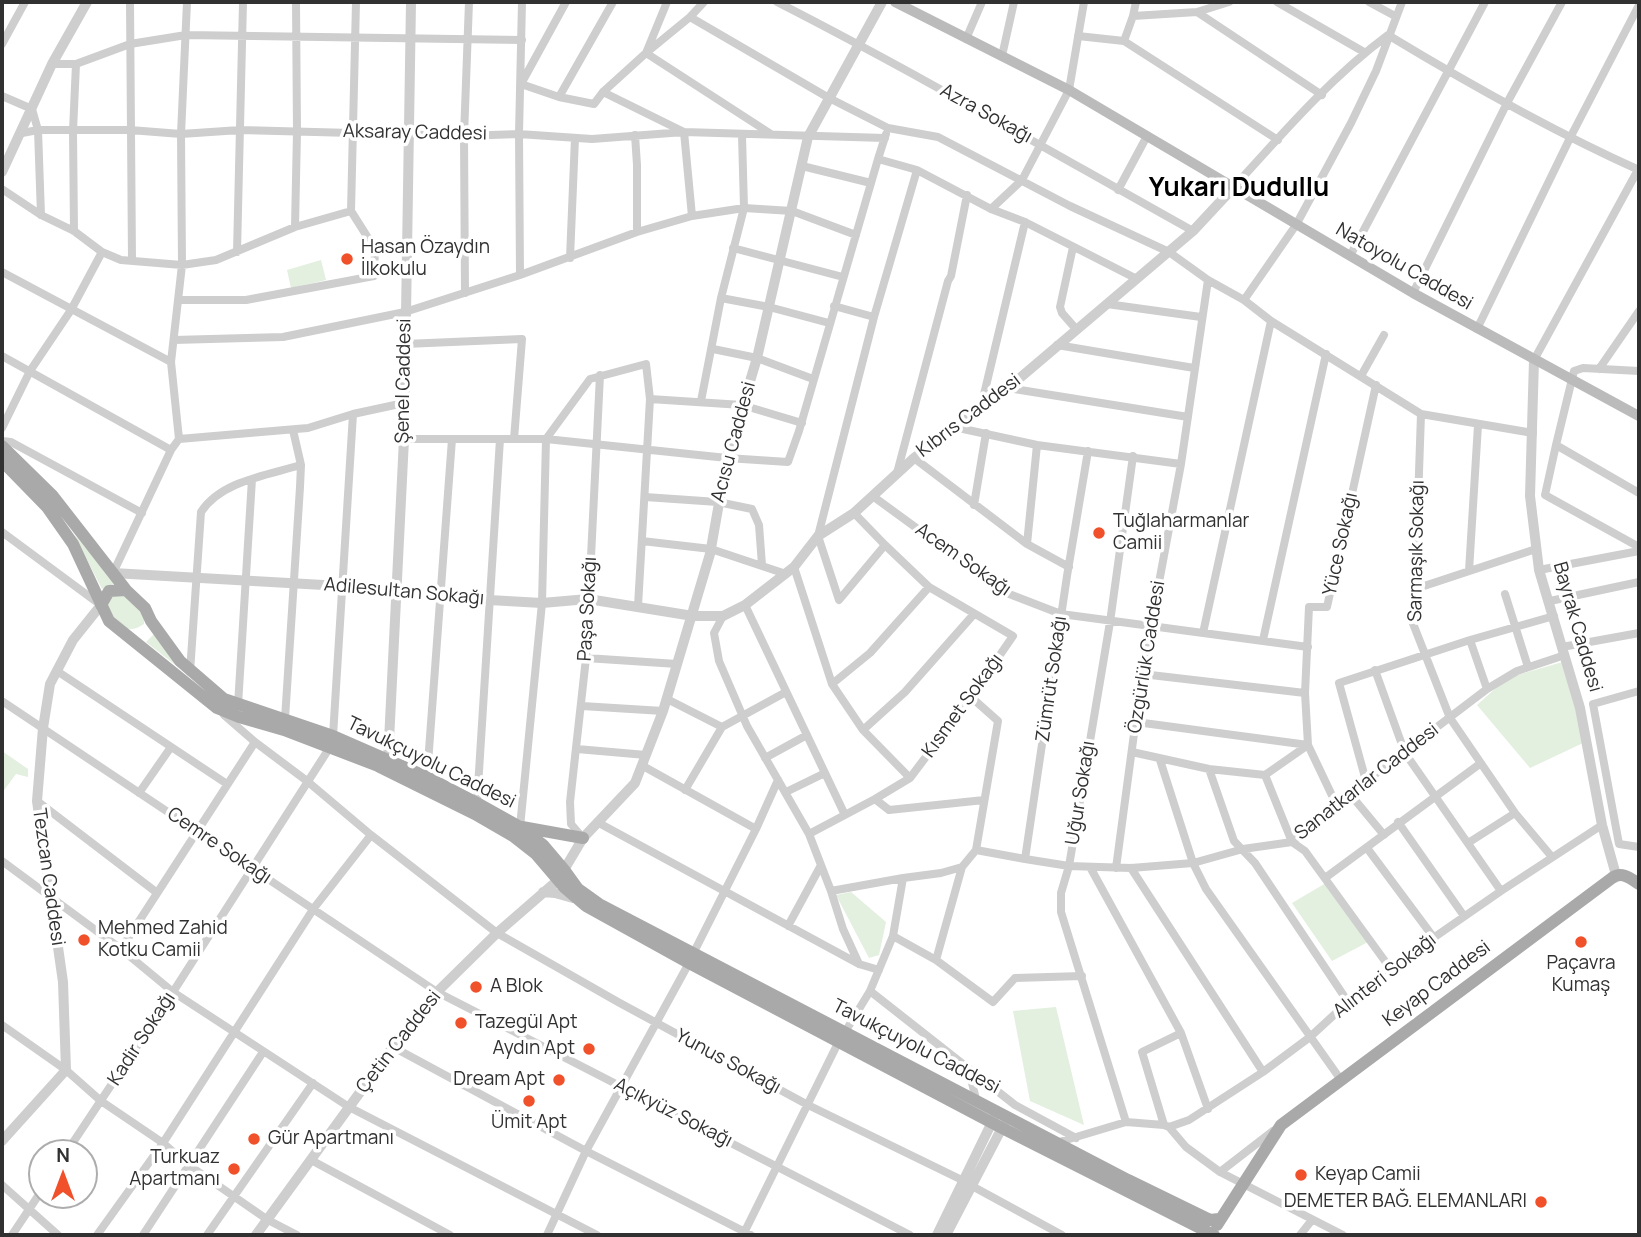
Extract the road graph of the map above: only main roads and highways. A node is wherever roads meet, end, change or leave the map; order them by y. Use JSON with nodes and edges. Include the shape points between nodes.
{"nodes":[{"id":1,"x":895,"y":2,"type":"edge"},
{"id":2,"x":1639,"y":416,"type":"edge"},
{"id":3,"x":2,"y":443,"type":"edge"},
{"id":4,"x":2,"y":461,"type":"edge"},
{"id":5,"x":126,"y":590,"type":"junction"},
{"id":6,"x":101,"y":605,"type":"junction"},
{"id":7,"x":151,"y":621,"type":"junction"},
{"id":8,"x":127,"y":636,"type":"junction"},
{"id":9,"x":331,"y":742,"type":"junction"},
{"id":10,"x":520,"y":827,"type":"junction"},
{"id":11,"x":583,"y":838,"type":"road end"},
{"id":12,"x":562,"y":875,"type":"junction"},
{"id":13,"x":1639,"y":884,"type":"edge"},
{"id":14,"x":691,"y":958,"type":"junction"},
{"id":15,"x":842,"y":1036,"type":"junction"},
{"id":16,"x":1000,"y":1119,"type":"junction"},
{"id":17,"x":1219,"y":1219,"type":"junction"},
{"id":18,"x":1213,"y":1235,"type":"edge"}],
"edges":[{"from":1,"to":2,"type":"main road","name":"Natoyolu Caddesi","via":[[1069,90],[1413,293]]},
{"from":3,"to":5,"type":"main road","name":"Tavukçuyolu Caddesi","via":[[52,495]]},
{"from":4,"to":6,"type":"main road","via":[[59,523]]},
{"from":5,"to":6,"type":"main road","via":[[109,591]]},
{"from":5,"to":7,"type":"main road","name":"Tavukçuyolu Caddesi","via":[[140,601]]},
{"from":6,"to":8,"type":"main road","via":[[108,621]]},
{"from":7,"to":8,"type":"main road","via":[[144,635]]},
{"from":7,"to":9,"type":"main road","name":"Tavukçuyolu Caddesi","via":[[190,672],[224,699],[285,719]]},
{"from":8,"to":9,"type":"main road","via":[[217,708]]},
{"from":9,"to":10,"type":"main road","name":"Tavukçuyolu Caddesi","via":[[427,778]]},
{"from":9,"to":12,"type":"main road","via":[[475,814],[513,836]]},
{"from":10,"to":11,"type":"main road"},
{"from":10,"to":12,"type":"main road","name":"Tavukçuyolu Caddesi","via":[[543,845]]},
{"from":12,"to":14,"type":"main road","name":"Tavukçuyolu Caddesi","via":[[586,896]]},
{"from":12,"to":14,"type":"main road","via":[[576,899]]},
{"from":13,"to":17,"type":"main road","name":"Keyap Caddesi","via":[[1616,875],[1281,1125]]},
{"from":14,"to":15,"type":"main road","name":"Tavukçuyolu Caddesi"},
{"from":15,"to":16,"type":"main road","name":"Tavukçuyolu Caddesi"},
{"from":15,"to":16,"type":"main road","name":"Tavukçuyolu Caddesi","via":[[976,1100]]},
{"from":16,"to":17,"type":"main road","name":"Tavukçuyolu Caddesi","via":[[1210,1220]]},
{"from":16,"to":18,"type":"main road","name":"Tavukçuyolu Caddesi"},
{"from":17,"to":18,"type":"main road","name":"Keyap Caddesi"}]}
